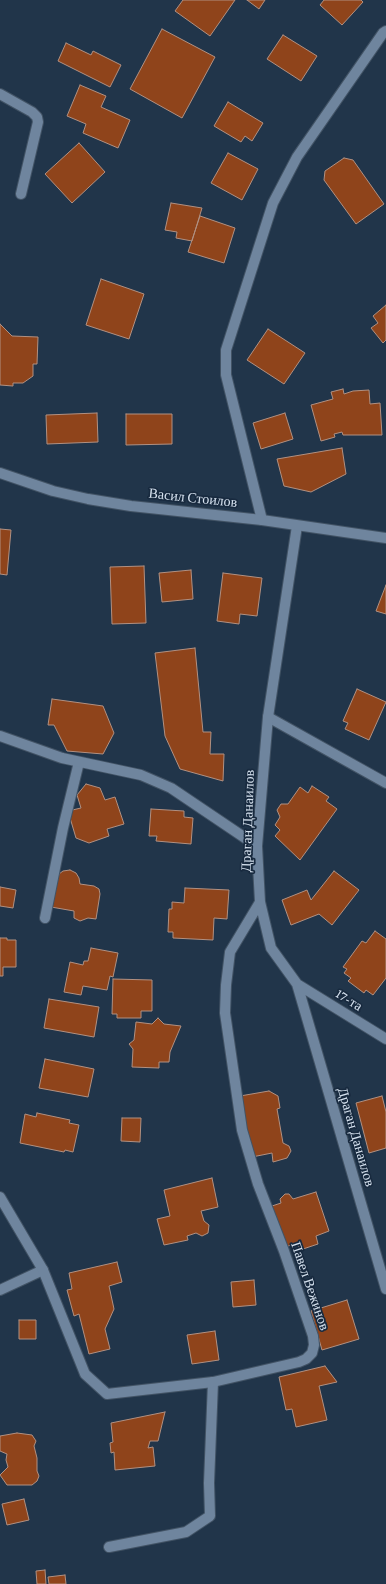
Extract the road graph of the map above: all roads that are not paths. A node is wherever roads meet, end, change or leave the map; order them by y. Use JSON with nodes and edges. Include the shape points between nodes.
{"nodes":[{"id":1,"x":386,"y":31,"type":"edge"},
{"id":2,"x":0,"y":94,"type":"edge"},
{"id":3,"x":20,"y":194,"type":"dead end"},
{"id":4,"x":0,"y":473,"type":"edge"},
{"id":5,"x":262,"y":520,"type":"junction"},
{"id":6,"x":297,"y":526,"type":"junction"},
{"id":7,"x":386,"y":538,"type":"edge"},
{"id":8,"x":268,"y":717,"type":"junction"},
{"id":9,"x":0,"y":736,"type":"edge"},
{"id":10,"x":79,"y":762,"type":"junction"},
{"id":11,"x":386,"y":783,"type":"edge"},
{"id":12,"x":258,"y":846,"type":"junction"},
{"id":13,"x":260,"y":902,"type":"junction"},
{"id":14,"x":45,"y":918,"type":"dead end"},
{"id":15,"x":297,"y":984,"type":"junction"},
{"id":16,"x":386,"y":1039,"type":"edge"},
{"id":17,"x":0,"y":1197,"type":"edge"},
{"id":18,"x":43,"y":1270,"type":"junction"},
{"id":19,"x":0,"y":1290,"type":"edge"},
{"id":20,"x":386,"y":1290,"type":"edge"},
{"id":21,"x":213,"y":1382,"type":"junction"},
{"id":22,"x":109,"y":1546,"type":"dead end"}],
"edges":[{"from":1,"to":5,"type":"street","via":[[297,157],[273,202],[226,350],[226,375]]},
{"from":2,"to":3,"type":"street","via":[[37,117],[38,122]]},
{"from":4,"to":5,"type":"street","name":"Васил Стоилов","via":[[88,499]]},
{"from":5,"to":6,"type":"street","name":"Васил Стоилов"},
{"from":6,"to":7,"type":"street","name":"Васил Стоилов"},
{"from":6,"to":8,"type":"street","name":"Драган Данаилов"},
{"from":8,"to":11,"type":"street"},
{"from":8,"to":12,"type":"street","name":"Драган Данаилов"},
{"from":9,"to":10,"type":"street"},
{"from":10,"to":12,"type":"street","via":[[142,775],[171,788]]},
{"from":10,"to":14,"type":"street"},
{"from":12,"to":13,"type":"street","name":"Драган Данаилов"},
{"from":13,"to":15,"type":"street","name":"Драган Данаилов","via":[[271,948]]},
{"from":13,"to":21,"type":"street","name":"Павел Вежинов","via":[[230,952],[225,1013],[242,1130],[314,1345],[312,1353],[299,1362]]},
{"from":15,"to":16,"type":"street","name":"17-та"},
{"from":15,"to":20,"type":"street","name":"Драган Данаилов"},
{"from":17,"to":18,"type":"street","name":"Павел Вежинов"},
{"from":18,"to":19,"type":"street"},
{"from":18,"to":21,"type":"street","name":"Павел Вежинов","via":[[85,1374],[107,1394]]},
{"from":21,"to":22,"type":"street","via":[[210,1516],[186,1532]]}]}
